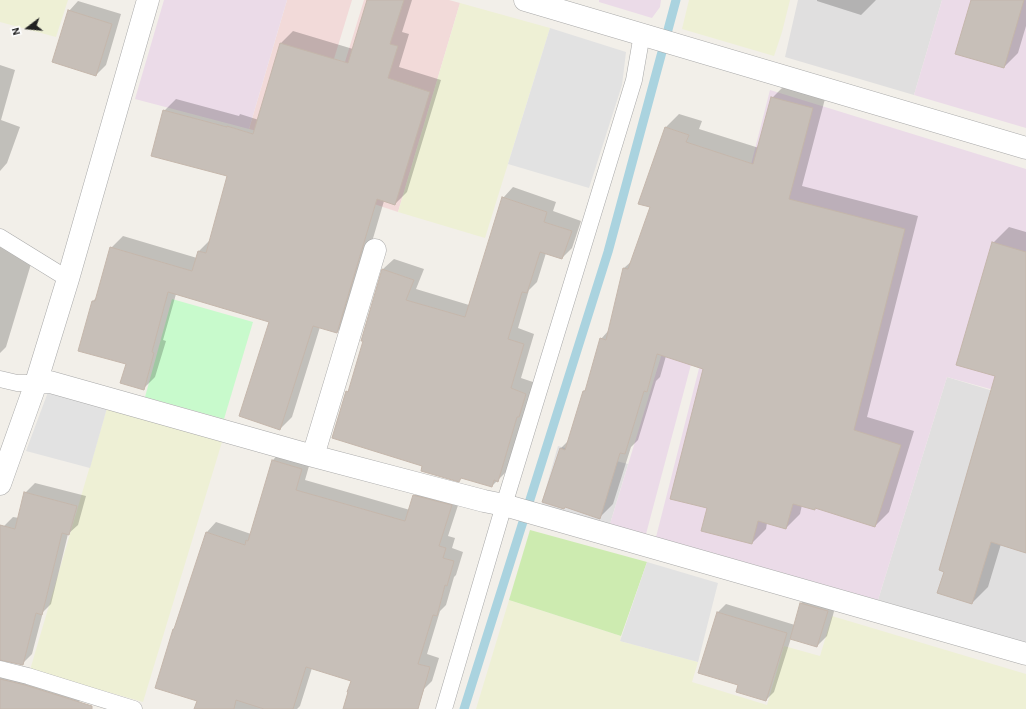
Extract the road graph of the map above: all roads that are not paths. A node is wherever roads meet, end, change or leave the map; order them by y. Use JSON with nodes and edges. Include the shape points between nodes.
{"nodes":[{"id":1,"x":148,"y":0,"type":"edge"},
{"id":2,"x":526,"y":0,"type":"edge"},
{"id":3,"x":645,"y":35,"type":"junction"},
{"id":4,"x":1026,"y":148,"type":"edge"},
{"id":5,"x":0,"y":237,"type":"edge"},
{"id":6,"x":375,"y":250,"type":"dead end"},
{"id":7,"x":68,"y":279,"type":"junction"},
{"id":8,"x":0,"y":379,"type":"edge"},
{"id":9,"x":36,"y":383,"type":"junction"},
{"id":10,"x":313,"y":456,"type":"junction"},
{"id":11,"x":0,"y":484,"type":"edge"},
{"id":12,"x":519,"y":509,"type":"junction"},
{"id":13,"x":1026,"y":654,"type":"edge"},
{"id":14,"x":0,"y":669,"type":"edge"},
{"id":15,"x":134,"y":709,"type":"edge"},
{"id":16,"x":444,"y":709,"type":"edge"}],
"edges":[{"from":1,"to":7,"type":"street"},
{"from":2,"to":3,"type":"street"},
{"from":3,"to":4,"type":"street"},
{"from":3,"to":12,"type":"lane"},
{"from":5,"to":7,"type":"lane"},
{"from":6,"to":10,"type":"street"},
{"from":7,"to":9,"type":"street"},
{"from":8,"to":9,"type":"lane","via":[[17,383]]},
{"from":9,"to":10,"type":"street","via":[[50,382]]},
{"from":9,"to":11,"type":"street"},
{"from":10,"to":12,"type":"street"},
{"from":12,"to":13,"type":"street"},
{"from":12,"to":16,"type":"lane"},
{"from":14,"to":15,"type":"lane"}]}
